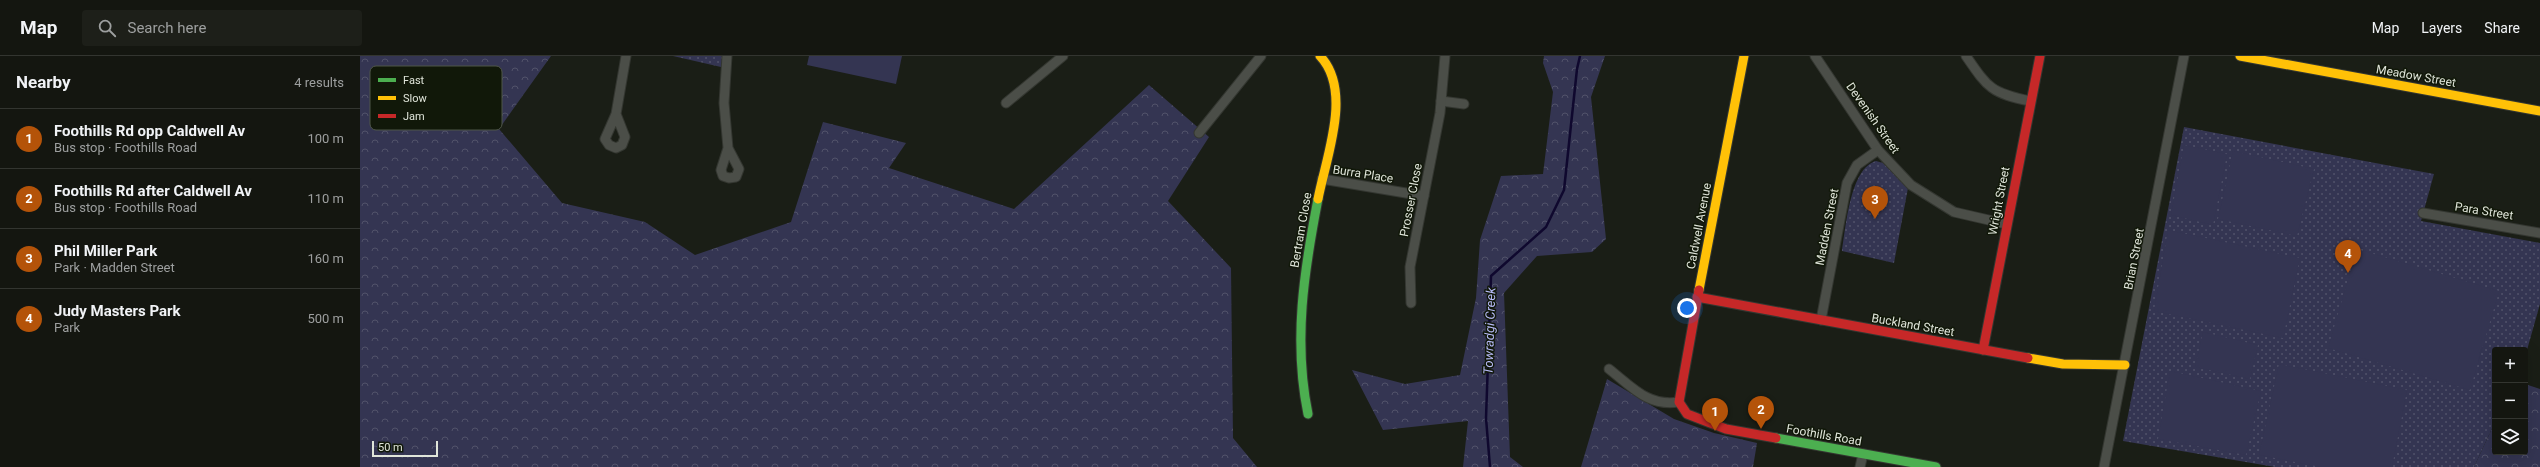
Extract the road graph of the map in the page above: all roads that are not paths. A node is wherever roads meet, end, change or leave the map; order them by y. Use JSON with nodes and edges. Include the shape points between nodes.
{"nodes":[{"id":1,"x":626,"y":56,"type":"edge"},
{"id":2,"x":727,"y":56,"type":"edge"},
{"id":3,"x":1063,"y":56,"type":"edge"},
{"id":4,"x":1261,"y":56,"type":"edge"},
{"id":5,"x":1320,"y":56,"type":"edge"},
{"id":6,"x":1444,"y":56,"type":"edge"},
{"id":7,"x":1744,"y":56,"type":"edge"},
{"id":8,"x":1815,"y":56,"type":"edge"},
{"id":9,"x":1966,"y":56,"type":"edge"},
{"id":10,"x":2040,"y":56,"type":"edge"},
{"id":11,"x":2184,"y":56,"type":"edge"},
{"id":12,"x":2240,"y":56,"type":"edge"},
{"id":13,"x":2030,"y":101,"type":"junction"},
{"id":14,"x":1441,"y":102,"type":"junction"},
{"id":15,"x":1006,"y":103,"type":"dead end"},
{"id":16,"x":1464,"y":104,"type":"dead end"},
{"id":17,"x":2540,"y":111,"type":"edge"},
{"id":18,"x":616,"y":114,"type":"dead end"},
{"id":19,"x":1200,"y":133,"type":"dead end"},
{"id":20,"x":728,"y":148,"type":"dead end"},
{"id":21,"x":1878,"y":150,"type":"junction"},
{"id":22,"x":1322,"y":179,"type":"junction"},
{"id":23,"x":1424,"y":196,"type":"junction"},
{"id":24,"x":2423,"y":213,"type":"dead end"},
{"id":25,"x":2006,"y":224,"type":"junction"},
{"id":26,"x":2540,"y":233,"type":"edge"},
{"id":27,"x":1697,"y":297,"type":"junction"},
{"id":28,"x":1411,"y":303,"type":"dead end"},
{"id":29,"x":1821,"y":320,"type":"junction"},
{"id":30,"x":1983,"y":350,"type":"junction"},
{"id":31,"x":2125,"y":365,"type":"junction"},
{"id":32,"x":1609,"y":369,"type":"dead end"},
{"id":33,"x":1680,"y":402,"type":"junction"},
{"id":34,"x":1308,"y":414,"type":"dead end"},
{"id":35,"x":1863,"y":454,"type":"junction"},
{"id":36,"x":1860,"y":467,"type":"edge"},
{"id":37,"x":1936,"y":467,"type":"edge"},
{"id":38,"x":2104,"y":467,"type":"edge"}],
"edges":[{"from":1,"to":18,"type":"street"},
{"from":2,"to":20,"type":"street","via":[[724,103]]},
{"from":3,"to":15,"type":"street"},
{"from":4,"to":19,"type":"street"},
{"from":5,"to":22,"type":"street","name":"Bertram Close","via":[[1329,64],[1338,97]]},
{"from":6,"to":14,"type":"street","name":"Prosser Close"},
{"from":7,"to":27,"type":"street","name":"Caldwell Avenue"},
{"from":8,"to":21,"type":"street","name":"Devenish Street"},
{"from":9,"to":13,"type":"street","via":[[1986,85],[1993,90]]},
{"from":10,"to":13,"type":"street","name":"Wright Street"},
{"from":11,"to":31,"type":"street","name":"Brian Street"},
{"from":12,"to":17,"type":"street","name":"Meadow Street"},
{"from":13,"to":25,"type":"street","name":"Wright Street"},
{"from":14,"to":16,"type":"street"},
{"from":14,"to":23,"type":"street","name":"Prosser Close"},
{"from":21,"to":25,"type":"street","name":"Devenish Street","via":[[1911,186],[1954,212]]},
{"from":21,"to":29,"type":"street","name":"Madden Street","via":[[1857,165],[1847,183]]},
{"from":22,"to":23,"type":"street","name":"Burra Place"},
{"from":22,"to":34,"type":"street","name":"Bertram Close","via":[[1302,286],[1301,363],[1303,395]]},
{"from":23,"to":28,"type":"street","name":"Prosser Close","via":[[1410,267]]},
{"from":24,"to":26,"type":"street","name":"Para Street"},
{"from":25,"to":30,"type":"street","name":"Wright Street"},
{"from":27,"to":29,"type":"street","name":"Buckland Street"},
{"from":27,"to":33,"type":"street","name":"Caldwell Avenue"},
{"from":29,"to":30,"type":"street","name":"Buckland Street"},
{"from":30,"to":31,"type":"street","name":"Buckland Street","via":[[2063,364]]},
{"from":31,"to":38,"type":"street","name":"Brian Street"},
{"from":32,"to":33,"type":"street","via":[[1641,394],[1656,402]]},
{"from":33,"to":35,"type":"street","name":"Foothills Road","via":[[1687,414],[1726,429]]},
{"from":35,"to":36,"type":"street"},
{"from":35,"to":37,"type":"street","name":"Foothills Road"}]}
